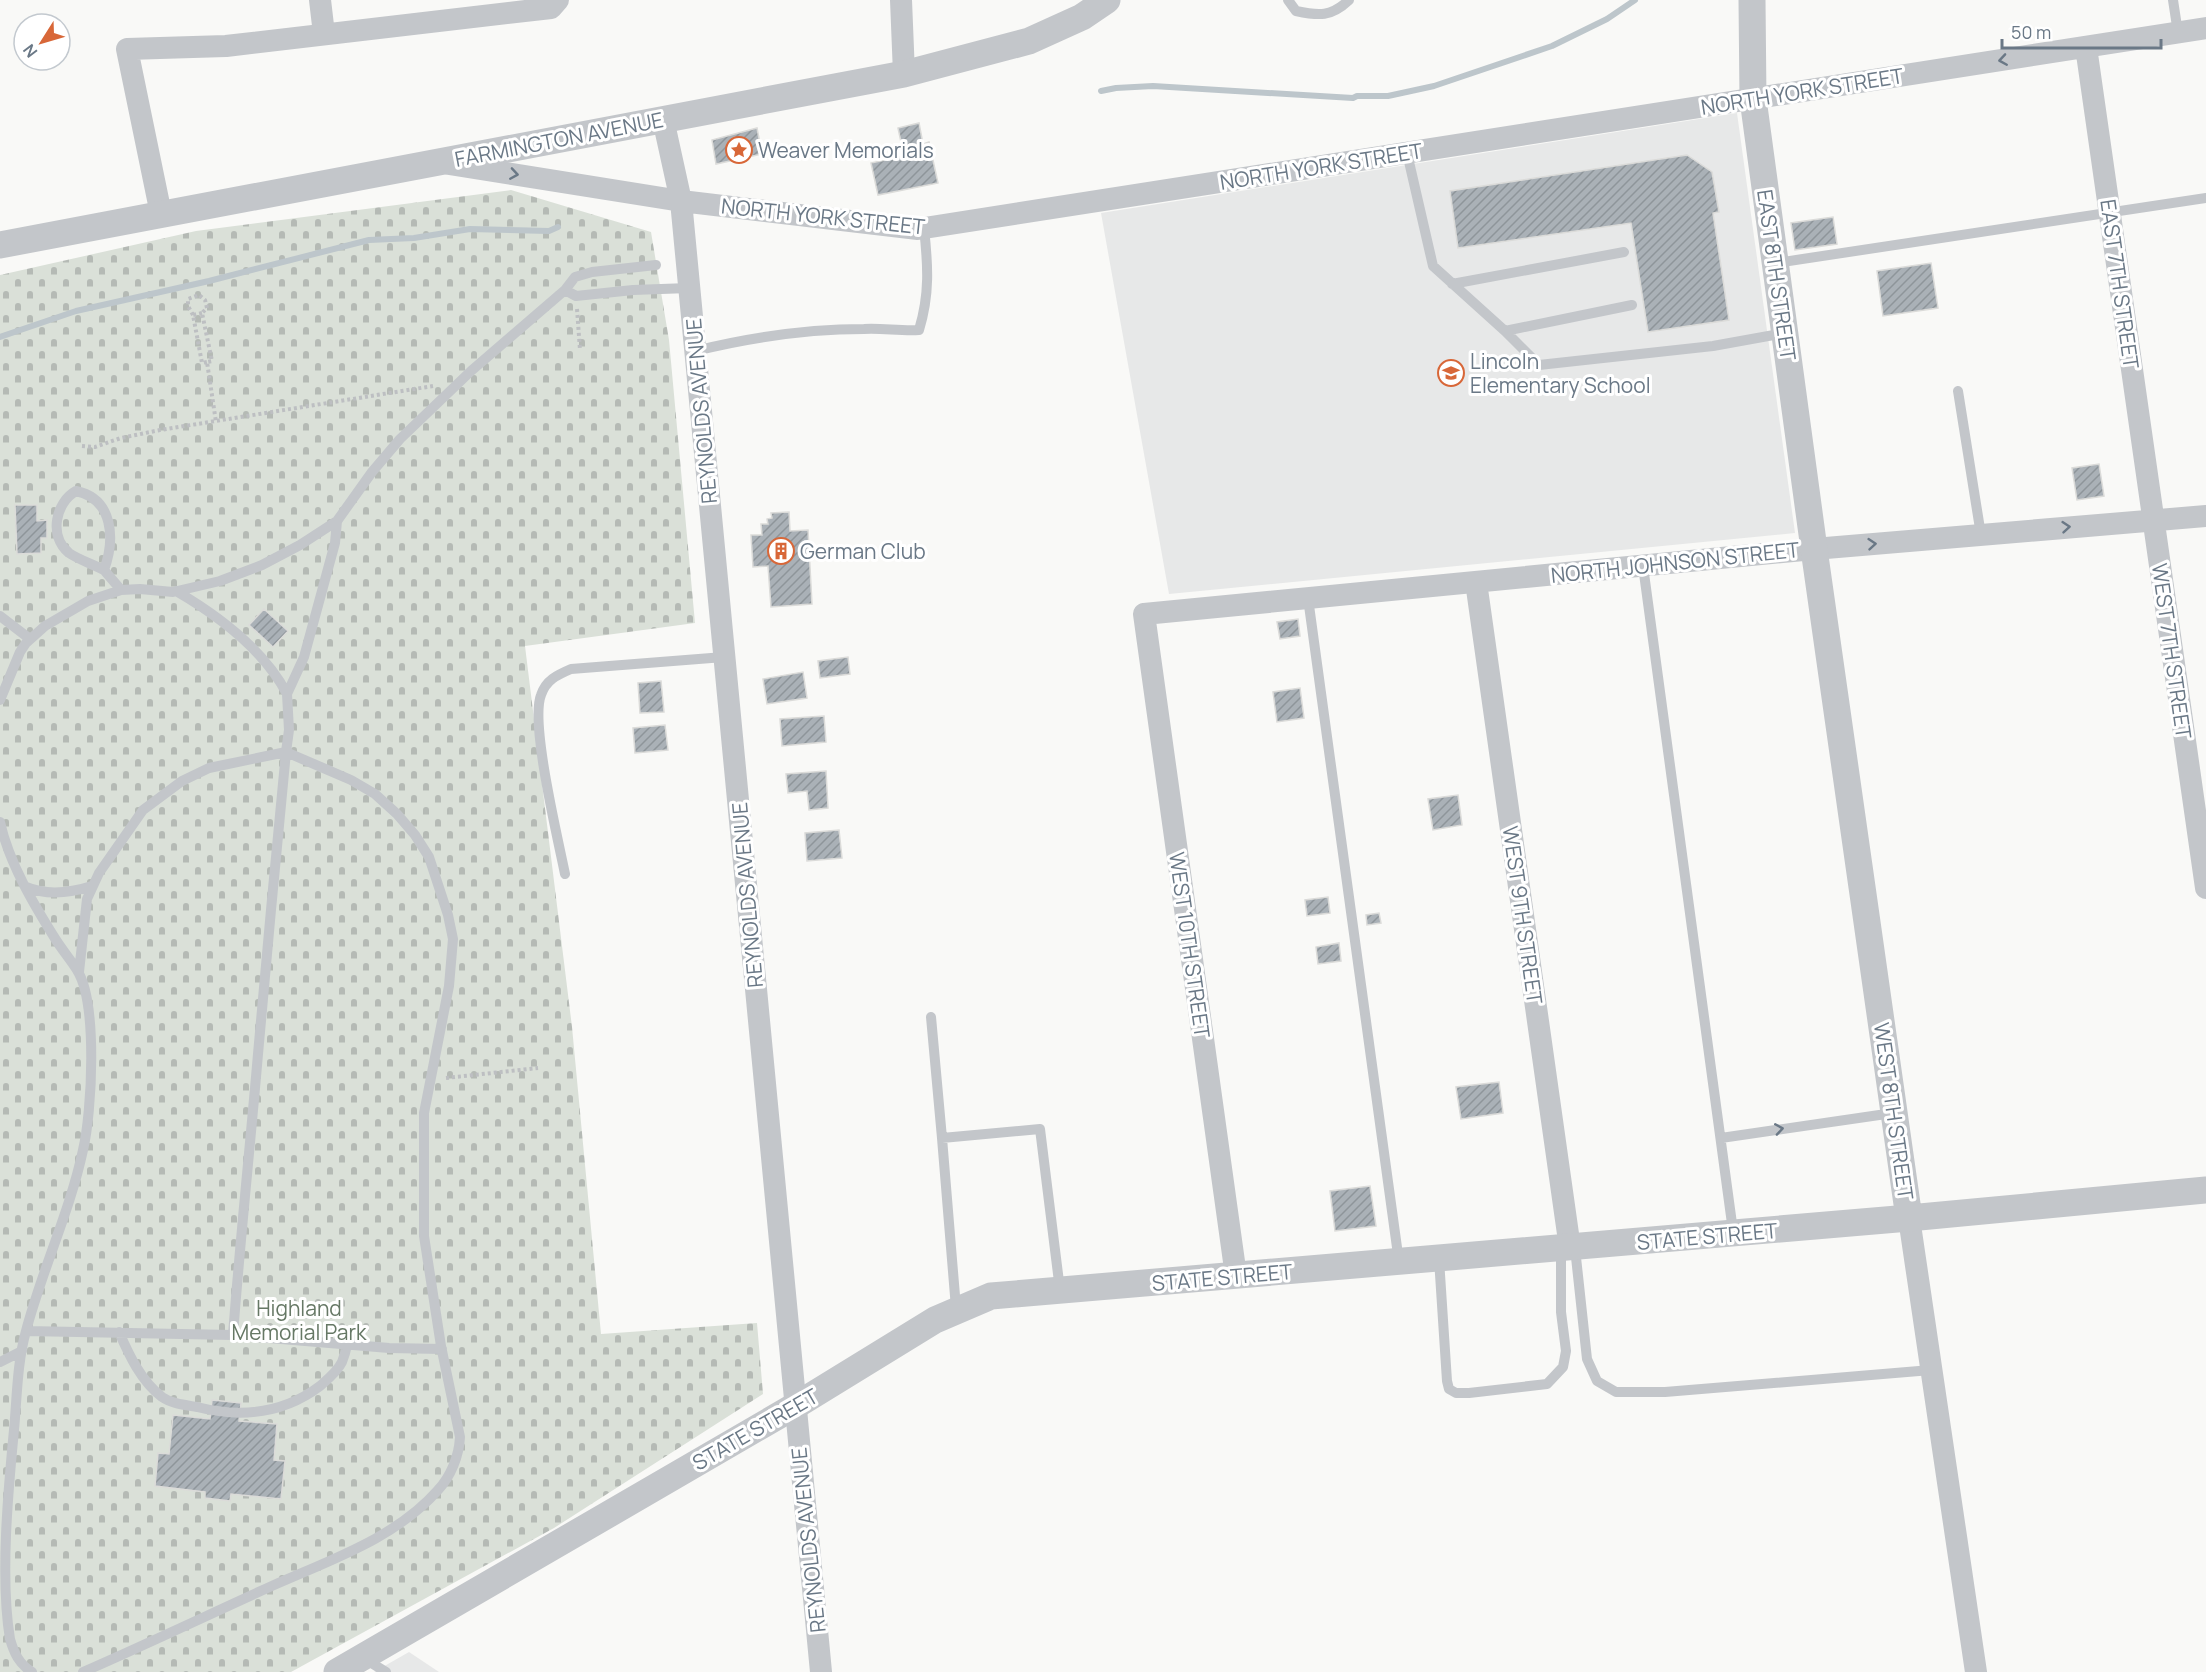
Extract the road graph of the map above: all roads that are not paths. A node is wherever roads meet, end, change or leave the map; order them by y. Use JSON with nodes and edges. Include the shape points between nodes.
{"nodes":[{"id":1,"x":320,"y":0,"type":"edge"},
{"id":2,"x":558,"y":0,"type":"edge"},
{"id":3,"x":901,"y":0,"type":"edge"},
{"id":4,"x":1107,"y":0,"type":"edge"},
{"id":5,"x":1288,"y":0,"type":"edge"},
{"id":6,"x":1349,"y":0,"type":"edge"},
{"id":7,"x":1752,"y":0,"type":"edge"},
{"id":8,"x":2173,"y":0,"type":"edge"},
{"id":9,"x":2206,"y":28,"type":"edge"},
{"id":10,"x":2178,"y":33,"type":"junction"},
{"id":11,"x":324,"y":34,"type":"junction"},
{"id":12,"x":2086,"y":47,"type":"junction"},
{"id":13,"x":904,"y":74,"type":"junction"},
{"id":14,"x":1753,"y":99,"type":"junction"},
{"id":15,"x":663,"y":119,"type":"junction"},
{"id":16,"x":1407,"y":153,"type":"junction"},
{"id":17,"x":436,"y":162,"type":"junction"},
{"id":18,"x":680,"y":195,"type":"junction"},
{"id":19,"x":2206,"y":198,"type":"edge"},
{"id":20,"x":2110,"y":212,"type":"junction"},
{"id":21,"x":161,"y":214,"type":"junction"},
{"id":22,"x":924,"y":228,"type":"junction"},
{"id":23,"x":0,"y":245,"type":"edge"},
{"id":24,"x":1624,"y":252,"type":"dead end"},
{"id":25,"x":1775,"y":263,"type":"junction"},
{"id":26,"x":656,"y":265,"type":"dead end"},
{"id":27,"x":1452,"y":284,"type":"junction"},
{"id":28,"x":689,"y":288,"type":"junction"},
{"id":29,"x":565,"y":290,"type":"junction"},
{"id":30,"x":1632,"y":305,"type":"dead end"},
{"id":31,"x":1505,"y":331,"type":"junction"},
{"id":32,"x":1785,"y":333,"type":"junction"},
{"id":33,"x":695,"y":351,"type":"junction"},
{"id":34,"x":1958,"y":391,"type":"dead end"},
{"id":35,"x":2206,"y":516,"type":"edge"},
{"id":36,"x":2154,"y":520,"type":"junction"},
{"id":37,"x":337,"y":521,"type":"junction"},
{"id":38,"x":1981,"y":535,"type":"junction"},
{"id":39,"x":1814,"y":549,"type":"junction"},
{"id":40,"x":1643,"y":566,"type":"junction"},
{"id":41,"x":104,"y":570,"type":"junction"},
{"id":42,"x":1476,"y":582,"type":"junction"},
{"id":43,"x":121,"y":590,"type":"junction"},
{"id":44,"x":176,"y":591,"type":"junction"},
{"id":45,"x":1308,"y":598,"type":"junction"},
{"id":46,"x":1144,"y":614,"type":"joint"},
{"id":47,"x":0,"y":616,"type":"edge"},
{"id":48,"x":30,"y":639,"type":"junction"},
{"id":49,"x":724,"y":657,"type":"junction"},
{"id":50,"x":287,"y":694,"type":"junction"},
{"id":51,"x":0,"y":700,"type":"edge"},
{"id":52,"x":286,"y":752,"type":"junction"},
{"id":53,"x":0,"y":822,"type":"edge"},
{"id":54,"x":565,"y":874,"type":"dead end"},
{"id":55,"x":93,"y":886,"type":"junction"},
{"id":56,"x":26,"y":887,"type":"junction"},
{"id":57,"x":2206,"y":888,"type":"edge"},
{"id":58,"x":79,"y":972,"type":"junction"},
{"id":59,"x":931,"y":1017,"type":"dead end"},
{"id":60,"x":1894,"y":1112,"type":"junction"},
{"id":61,"x":942,"y":1138,"type":"junction"},
{"id":62,"x":1721,"y":1138,"type":"junction"},
{"id":63,"x":2206,"y":1190,"type":"edge"},
{"id":64,"x":1909,"y":1218,"type":"junction"},
{"id":65,"x":1734,"y":1234,"type":"junction"},
{"id":66,"x":1568,"y":1248,"type":"junction"},
{"id":67,"x":1439,"y":1259,"type":"junction"},
{"id":68,"x":1399,"y":1262,"type":"junction"},
{"id":69,"x":1236,"y":1276,"type":"junction"},
{"id":70,"x":1060,"y":1291,"type":"junction"},
{"id":71,"x":956,"y":1311,"type":"junction"},
{"id":72,"x":26,"y":1331,"type":"junction"},
{"id":73,"x":119,"y":1332,"type":"junction"},
{"id":74,"x":233,"y":1335,"type":"junction"},
{"id":75,"x":348,"y":1345,"type":"junction"},
{"id":76,"x":442,"y":1348,"type":"junction"},
{"id":77,"x":22,"y":1351,"type":"junction"},
{"id":78,"x":0,"y":1362,"type":"edge"},
{"id":79,"x":1931,"y":1370,"type":"junction"},
{"id":80,"x":795,"y":1406,"type":"junction"},
{"id":81,"x":362,"y":1657,"type":"junction"},
{"id":82,"x":32,"y":1672,"type":"edge"},
{"id":83,"x":83,"y":1672,"type":"edge"},
{"id":84,"x":336,"y":1672,"type":"edge"},
{"id":85,"x":386,"y":1672,"type":"edge"},
{"id":86,"x":821,"y":1672,"type":"edge"},
{"id":87,"x":1976,"y":1672,"type":"edge"}],
"edges":[{"from":1,"to":11,"type":"street"},
{"from":2,"to":11,"type":"street","via":[[551,8]]},
{"from":3,"to":13,"type":"street"},
{"from":4,"to":13,"type":"street","name":"FARMINGTON AVENUE","via":[[1082,17],[1029,41]]},
{"from":5,"to":6,"type":"lane","via":[[1296,11],[1318,16],[1341,8]]},
{"from":7,"to":14,"type":"street","name":"EAST 8TH STREET"},
{"from":8,"to":10,"type":"lane"},
{"from":9,"to":10,"type":"street","name":"NORTH YORK STREET"},
{"from":10,"to":12,"type":"street","name":"NORTH YORK STREET"},
{"from":11,"to":21,"type":"street","via":[[226,46],[127,49]]},
{"from":12,"to":14,"type":"street","name":"NORTH YORK STREET","one_way":true},
{"from":12,"to":20,"type":"street","name":"EAST 7TH STREET"},
{"from":13,"to":15,"type":"street","name":"FARMINGTON AVENUE"},
{"from":14,"to":16,"type":"street","name":"NORTH YORK STREET"},
{"from":14,"to":25,"type":"street","name":"EAST 8TH STREET"},
{"from":15,"to":17,"type":"street","name":"FARMINGTON AVENUE"},
{"from":15,"to":18,"type":"street","name":"REYNOLDS AVENUE"},
{"from":16,"to":22,"type":"street","name":"NORTH YORK STREET"},
{"from":16,"to":27,"type":"lane","via":[[1433,266]]},
{"from":17,"to":18,"type":"street","name":"NORTH YORK STREET","one_way":true},
{"from":17,"to":21,"type":"street","name":"FARMINGTON AVENUE"},
{"from":18,"to":22,"type":"street","name":"NORTH YORK STREET"},
{"from":18,"to":28,"type":"street","name":"REYNOLDS AVENUE"},
{"from":19,"to":20,"type":"lane"},
{"from":20,"to":25,"type":"lane"},
{"from":20,"to":36,"type":"street","name":"EAST 7TH STREET"},
{"from":21,"to":23,"type":"street","name":"FARMINGTON AVENUE"},
{"from":22,"to":33,"type":"lane","via":[[928,260],[926,306],[919,330],[799,332],[748,338]]},
{"from":24,"to":27,"type":"lane"},
{"from":25,"to":32,"type":"street","name":"EAST 8TH STREET"},
{"from":26,"to":29,"type":"lane","via":[[592,272],[575,277]]},
{"from":27,"to":31,"type":"lane"},
{"from":28,"to":29,"type":"lane","via":[[576,296]]},
{"from":28,"to":33,"type":"street","name":"REYNOLDS AVENUE"},
{"from":29,"to":37,"type":"lane","via":[[463,379],[386,454]]},
{"from":30,"to":31,"type":"lane"},
{"from":31,"to":32,"type":"lane","via":[[1539,365],[1713,346]]},
{"from":32,"to":39,"type":"street","name":"EAST 8TH STREET"},
{"from":33,"to":49,"type":"street","name":"REYNOLDS AVENUE"},
{"from":34,"to":38,"type":"lane"},
{"from":35,"to":36,"type":"street","name":"NORTH JOHNSON STREET"},
{"from":38,"to":36,"type":"street","name":"NORTH JOHNSON STREET","one_way":true},
{"from":36,"to":57,"type":"street","name":"WEST 7TH STREET"},
{"from":37,"to":44,"type":"lane","via":[[242,574]]},
{"from":37,"to":50,"type":"lane","via":[[335,543],[304,657]]},
{"from":39,"to":38,"type":"street","name":"NORTH JOHNSON STREET","one_way":true},
{"from":39,"to":40,"type":"street","name":"NORTH JOHNSON STREET"},
{"from":39,"to":60,"type":"street","name":"WEST 8TH STREET"},
{"from":40,"to":42,"type":"street","name":"NORTH JOHNSON STREET"},
{"from":40,"to":62,"type":"lane"},
{"from":41,"to":41,"type":"lane","via":[[108,522],[91,495],[76,491],[61,506],[57,533],[67,552]]},
{"from":41,"to":43,"type":"lane"},
{"from":42,"to":45,"type":"street","name":"NORTH JOHNSON STREET"},
{"from":42,"to":66,"type":"street","name":"WEST 9TH STREET"},
{"from":43,"to":44,"type":"lane"},
{"from":43,"to":48,"type":"lane","via":[[88,601]]},
{"from":44,"to":50,"type":"lane","via":[[245,641],[280,680]]},
{"from":45,"to":46,"type":"street","name":"NORTH JOHNSON STREET"},
{"from":45,"to":68,"type":"lane"},
{"from":46,"to":69,"type":"street","name":"WEST 10TH STREET"},
{"from":47,"to":48,"type":"lane"},
{"from":48,"to":51,"type":"lane","via":[[20,652]]},
{"from":49,"to":54,"type":"lane","via":[[571,669],[552,677],[540,696],[539,732]]},
{"from":49,"to":80,"type":"street","name":"REYNOLDS AVENUE"},
{"from":50,"to":52,"type":"lane"},
{"from":52,"to":55,"type":"lane","via":[[209,768],[157,798],[127,831]]},
{"from":52,"to":74,"type":"lane"},
{"from":52,"to":76,"type":"lane","via":[[351,780],[375,794],[397,814],[429,857],[448,915],[453,939],[449,986],[424,1113],[424,1236]]},
{"from":53,"to":56,"type":"lane"},
{"from":55,"to":56,"type":"lane","via":[[50,894]]},
{"from":55,"to":58,"type":"lane","via":[[84,913]]},
{"from":56,"to":58,"type":"lane"},
{"from":58,"to":72,"type":"lane","via":[[90,1038],[88,1124],[79,1169]]},
{"from":59,"to":61,"type":"lane"},
{"from":62,"to":60,"type":"lane","one_way":true},
{"from":60,"to":64,"type":"street","name":"WEST 8TH STREET"},
{"from":61,"to":70,"type":"lane","via":[[1040,1129]]},
{"from":61,"to":71,"type":"lane"},
{"from":62,"to":65,"type":"lane"},
{"from":63,"to":64,"type":"street","name":"STATE STREET"},
{"from":64,"to":65,"type":"street","name":"STATE STREET"},
{"from":64,"to":79,"type":"street","name":"WEST 8TH STREET"},
{"from":65,"to":66,"type":"street","name":"STATE STREET"},
{"from":66,"to":67,"type":"street","name":"STATE STREET"},
{"from":66,"to":67,"type":"lane","via":[[1561,1312],[1566,1351],[1563,1367],[1547,1384],[1469,1393],[1456,1393],[1449,1389],[1447,1381]]},
{"from":66,"to":79,"type":"lane","via":[[1587,1359],[1597,1381],[1616,1392],[1665,1392]]},
{"from":67,"to":68,"type":"street","name":"STATE STREET"},
{"from":68,"to":69,"type":"street","name":"STATE STREET"},
{"from":69,"to":70,"type":"street","name":"STATE STREET"},
{"from":70,"to":71,"type":"street","name":"STATE STREET","via":[[991,1296]]},
{"from":71,"to":80,"type":"street","name":"STATE STREET","via":[[934,1320]]},
{"from":72,"to":73,"type":"lane"},
{"from":72,"to":77,"type":"lane"},
{"from":73,"to":74,"type":"lane"},
{"from":73,"to":75,"type":"lane","via":[[140,1373],[163,1397],[177,1404],[214,1411],[251,1412],[292,1404],[329,1378]]},
{"from":74,"to":75,"type":"lane"},
{"from":75,"to":76,"type":"lane"},
{"from":76,"to":83,"type":"lane","via":[[459,1447],[447,1478],[423,1505],[348,1552]]},
{"from":77,"to":78,"type":"lane"},
{"from":77,"to":82,"type":"lane","via":[[4,1570],[10,1639],[23,1666]]},
{"from":79,"to":87,"type":"street","name":"WEST 8TH STREET"},
{"from":80,"to":81,"type":"street","name":"STATE STREET"},
{"from":80,"to":86,"type":"street","name":"REYNOLDS AVENUE"},
{"from":81,"to":84,"type":"street","name":"STATE STREET"},
{"from":81,"to":85,"type":"lane"}]}
